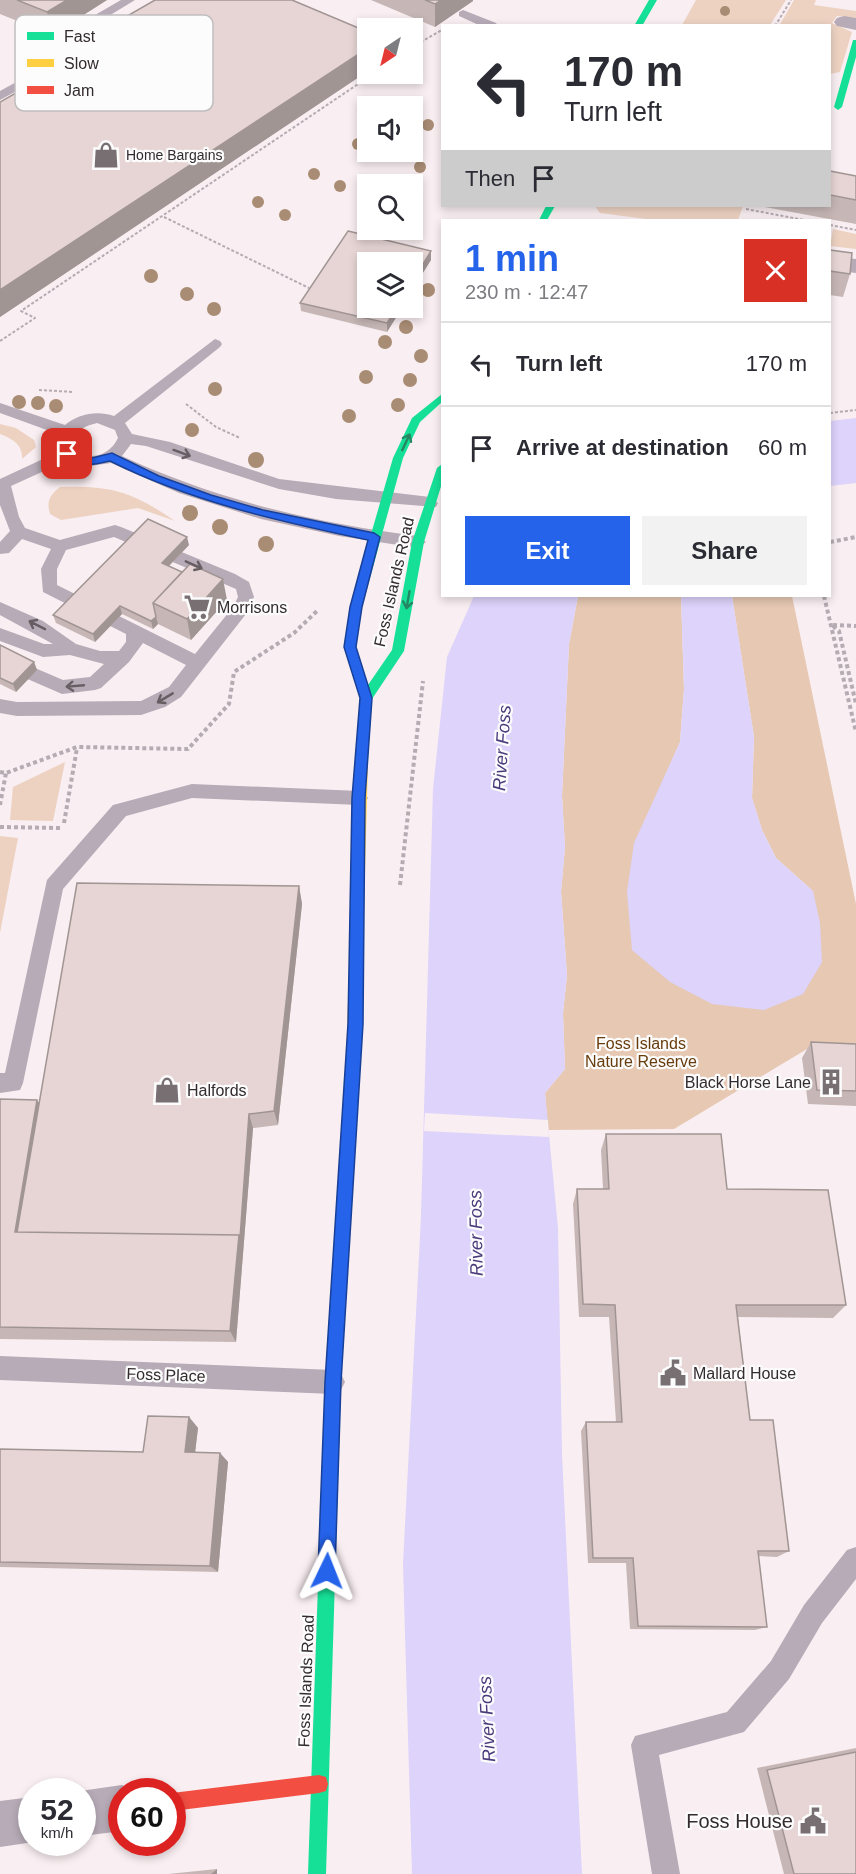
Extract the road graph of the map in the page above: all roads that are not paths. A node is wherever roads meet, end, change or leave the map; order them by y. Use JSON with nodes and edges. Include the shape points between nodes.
{"nodes":[{"id":1,"x":129,"y":0,"type":"edge"},
{"id":2,"x":653,"y":0,"type":"edge"},
{"id":3,"x":464,"y":14,"type":"dead end"},
{"id":4,"x":103,"y":15,"type":"edge"},
{"id":5,"x":487,"y":24,"type":"edge"},
{"id":6,"x":639,"y":24,"type":"edge"},
{"id":7,"x":856,"y":42,"type":"edge"},
{"id":8,"x":15,"y":88,"type":"edge"},
{"id":9,"x":0,"y":96,"type":"edge"},
{"id":10,"x":846,"y":97,"type":"edge"},
{"id":11,"x":831,"y":263,"type":"edge"},
{"id":12,"x":856,"y":267,"type":"edge"},
{"id":13,"x":215,"y":344,"type":"dead end"},
{"id":14,"x":441,"y":398,"type":"edge"},
{"id":15,"x":0,"y":408,"type":"edge"},
{"id":16,"x":116,"y":422,"type":"junction"},
{"id":17,"x":66,"y":431,"type":"junction"},
{"id":18,"x":126,"y":438,"type":"junction"},
{"id":19,"x":67,"y":454,"type":"junction"},
{"id":20,"x":112,"y":457,"type":"junction"},
{"id":21,"x":441,"y":471,"type":"edge"},
{"id":22,"x":1,"y":485,"type":"edge"},
{"id":23,"x":387,"y":497,"type":"junction"},
{"id":24,"x":430,"y":503,"type":"junction"},
{"id":25,"x":19,"y":532,"type":"junction"},
{"id":26,"x":374,"y":537,"type":"junction"},
{"id":27,"x":418,"y":542,"type":"junction"},
{"id":28,"x":60,"y":546,"type":"junction"},
{"id":29,"x":3,"y":549,"type":"dead end"},
{"id":30,"x":0,"y":608,"type":"edge"},
{"id":31,"x":134,"y":632,"type":"junction"},
{"id":32,"x":0,"y":634,"type":"edge"},
{"id":33,"x":70,"y":649,"type":"junction"},
{"id":34,"x":123,"y":657,"type":"junction"},
{"id":35,"x":0,"y":660,"type":"edge"},
{"id":36,"x":197,"y":663,"type":"junction"},
{"id":37,"x":366,"y":698,"type":"junction"},
{"id":38,"x":0,"y":706,"type":"edge"},
{"id":39,"x":359,"y":798,"type":"junction"},
{"id":40,"x":0,"y":1083,"type":"edge"},
{"id":41,"x":0,"y":1368,"type":"edge"},
{"id":42,"x":333,"y":1382,"type":"junction"},
{"id":43,"x":856,"y":1558,"type":"edge"},
{"id":44,"x":319,"y":1784,"type":"junction"},
{"id":45,"x":186,"y":1800,"type":"edge"},
{"id":46,"x":18,"y":1822,"type":"edge"},
{"id":47,"x":0,"y":1824,"type":"edge"},
{"id":48,"x":317,"y":1874,"type":"edge"},
{"id":49,"x":666,"y":1874,"type":"edge"}],
"edges":[{"from":1,"to":4,"type":"lane"},
{"from":2,"to":6,"type":"main road"},
{"from":3,"to":5,"type":"lane"},
{"from":7,"to":10,"type":"main road"},
{"from":8,"to":9,"type":"lane"},
{"from":11,"to":12,"type":"street"},
{"from":13,"to":16,"type":"lane"},
{"from":23,"to":14,"type":"main road","name":"Foss Islands Road","one_way":true,"via":[[398,458],[416,420]]},
{"from":15,"to":17,"type":"lane"},
{"from":16,"to":17,"type":"lane","via":[[97,418]]},
{"from":16,"to":18,"type":"lane"},
{"from":17,"to":19,"type":"lane","via":[[62,442]]},
{"from":18,"to":20,"type":"lane"},
{"from":18,"to":23,"type":"lane","one_way":true,"via":[[150,440],[280,485]]},
{"from":19,"to":20,"type":"lane","via":[[92,462]]},
{"from":19,"to":22,"type":"lane"},
{"from":20,"to":26,"type":"lane","via":[[155,479],[262,514]]},
{"from":21,"to":24,"type":"main road","name":"Foss Islands Road"},
{"from":22,"to":25,"type":"lane"},
{"from":23,"to":24,"type":"lane"},
{"from":23,"to":26,"type":"main road","name":"Foss Islands Road"},
{"from":24,"to":27,"type":"main road","name":"Foss Islands Road"},
{"from":25,"to":28,"type":"lane"},
{"from":25,"to":29,"type":"lane"},
{"from":26,"to":27,"type":"lane"},
{"from":26,"to":37,"type":"main road","name":"Foss Islands Road","via":[[350,647]]},
{"from":27,"to":37,"type":"main road","name":"Foss Islands Road","one_way":true,"via":[[398,651]]},
{"from":28,"to":31,"type":"lane","via":[[49,569],[49,588]]},
{"from":28,"to":36,"type":"lane","one_way":true,"via":[[115,531],[243,586],[246,597],[240,610]]},
{"from":33,"to":30,"type":"lane","one_way":true,"via":[[39,625]]},
{"from":31,"to":34,"type":"lane","via":[[135,644]]},
{"from":31,"to":36,"type":"lane"},
{"from":32,"to":33,"type":"lane","via":[[43,651]]},
{"from":33,"to":34,"type":"lane","via":[[100,658]]},
{"from":34,"to":35,"type":"lane","one_way":true,"via":[[95,683],[62,687]]},
{"from":36,"to":38,"type":"lane","one_way":true,"via":[[175,692],[141,708]]},
{"from":37,"to":39,"type":"main road","name":"Foss Islands Road"},
{"from":39,"to":40,"type":"lane","via":[[192,791],[120,810],[54,886],[13,1083]]},
{"from":39,"to":42,"type":"main road","name":"Foss Islands Road","via":[[356,1024]]},
{"from":41,"to":42,"type":"lane","name":"Foss Place"},
{"from":42,"to":44,"type":"main road","name":"Foss Islands Road"},
{"from":43,"to":49,"type":"lane","via":[[813,1614],[780,1670],[735,1723],[644,1745]]},
{"from":44,"to":45,"type":"main road"},
{"from":44,"to":48,"type":"main road","name":"Foss Islands Road"},
{"from":46,"to":47,"type":"street"}]}
